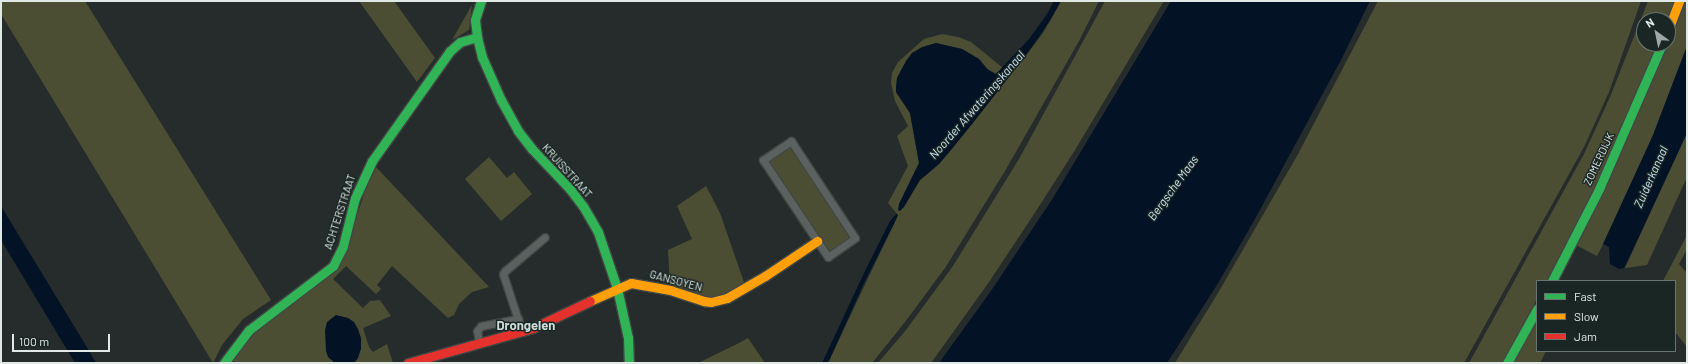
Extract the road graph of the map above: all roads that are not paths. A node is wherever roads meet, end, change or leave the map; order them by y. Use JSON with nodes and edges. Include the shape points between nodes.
{"nodes":[{"id":1,"x":481,"y":1,"type":"edge"},
{"id":2,"x":1679,"y":1,"type":"edge"},
{"id":3,"x":1675,"y":12,"type":"edge"},
{"id":4,"x":477,"y":37,"type":"junction"},
{"id":5,"x":1659,"y":52,"type":"edge"},
{"id":6,"x":545,"y":237,"type":"dead end"},
{"id":7,"x":818,"y":241,"type":"junction"},
{"id":8,"x":1553,"y":280,"type":"edge"},
{"id":9,"x":617,"y":288,"type":"junction"},
{"id":10,"x":1536,"y":311,"type":"edge"},
{"id":11,"x":518,"y":320,"type":"junction"},
{"id":12,"x":522,"y":332,"type":"junction"},
{"id":13,"x":479,"y":342,"type":"junction"},
{"id":14,"x":428,"y":360,"type":"edge"},
{"id":15,"x":224,"y":363,"type":"edge"},
{"id":16,"x":408,"y":363,"type":"edge"},
{"id":17,"x":629,"y":363,"type":"edge"},
{"id":18,"x":1507,"y":363,"type":"edge"}],
"edges":[{"from":1,"to":4,"type":"street","name":"KRUISSTRAAT","via":[[475,20]]},
{"from":2,"to":3,"type":"street"},
{"from":4,"to":9,"type":"street","name":"KRUISSTRAAT","via":[[491,80],[518,131],[570,189],[598,232]]},
{"from":4,"to":15,"type":"street","name":"ACHTERSTRAAT","via":[[460,42],[450,51],[372,161],[355,198],[343,246],[333,266],[249,330]]},
{"from":5,"to":8,"type":"street","name":"ZOMERDIJK","via":[[1599,189]]},
{"from":6,"to":11,"type":"street","via":[[503,274]]},
{"from":7,"to":7,"type":"street","via":[[763,160],[791,141],[856,238],[828,256]]},
{"from":7,"to":9,"type":"street","name":"GANSOYEN","via":[[765,276],[718,301],[704,301],[670,290],[631,283]]},
{"from":9,"to":12,"type":"street","name":"GANSOYEN"},
{"from":9,"to":17,"type":"street","name":"KRUISSTRAAT","via":[[628,338]]},
{"from":10,"to":18,"type":"street"},
{"from":11,"to":12,"type":"street"},
{"from":11,"to":13,"type":"street","via":[[481,326],[477,331]]},
{"from":12,"to":13,"type":"street","name":"GANSOYEN"},
{"from":13,"to":14,"type":"street","name":"GANSOYEN"},
{"from":14,"to":16,"type":"street","name":"GANSOYEN"}]}
